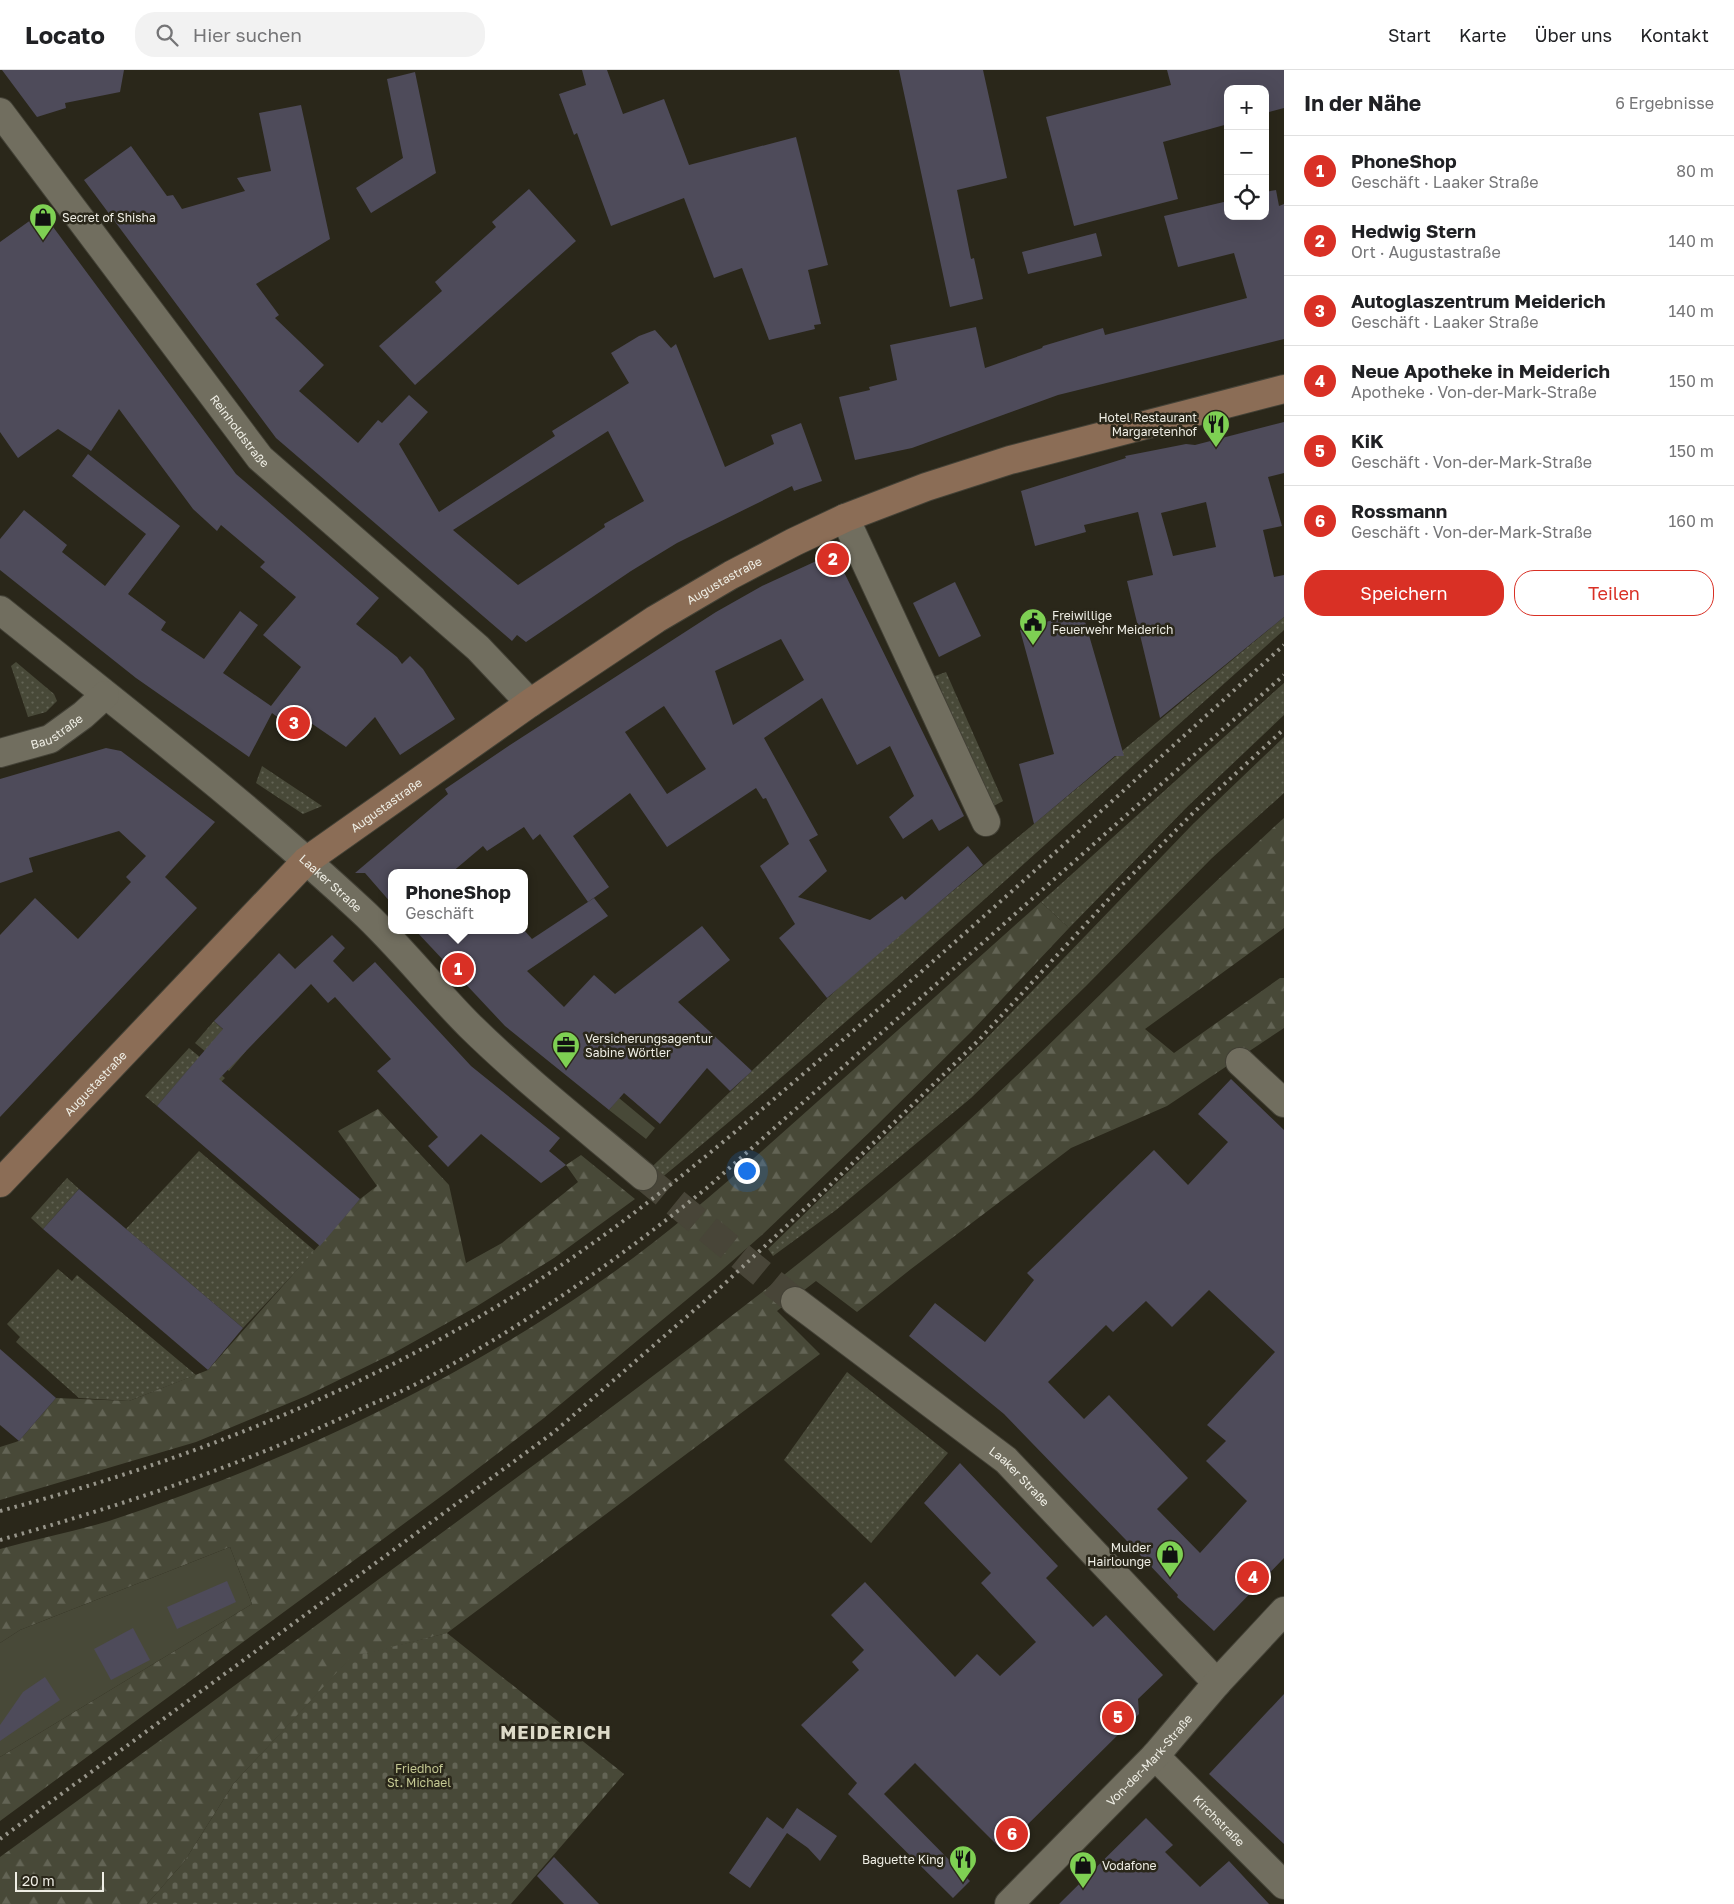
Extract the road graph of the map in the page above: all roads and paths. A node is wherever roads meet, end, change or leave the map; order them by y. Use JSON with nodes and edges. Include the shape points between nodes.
{"nodes":[{"id":1,"x":0,"y":112,"type":"edge"},
{"id":2,"x":1284,"y":389,"type":"edge"},
{"id":3,"x":846,"y":518,"type":"junction"},
{"id":4,"x":0,"y":610,"type":"edge"},
{"id":5,"x":105,"y":695,"type":"junction"},
{"id":6,"x":530,"y":704,"type":"junction"},
{"id":7,"x":0,"y":752,"type":"edge"},
{"id":8,"x":986,"y":822,"type":"dead end"},
{"id":9,"x":306,"y":861,"type":"junction"},
{"id":10,"x":1240,"y":1062,"type":"dead end"},
{"id":11,"x":1284,"y":1103,"type":"edge"},
{"id":12,"x":643,"y":1176,"type":"tunnel mouth"},
{"id":13,"x":0,"y":1183,"type":"edge"},
{"id":14,"x":795,"y":1301,"type":"tunnel mouth"},
{"id":15,"x":1284,"y":1611,"type":"edge"},
{"id":16,"x":1217,"y":1683,"type":"junction"},
{"id":17,"x":1155,"y":1756,"type":"junction"},
{"id":18,"x":1284,"y":1885,"type":"edge"},
{"id":19,"x":1009,"y":1904,"type":"edge"}],
"edges":[{"from":1,"to":6,"type":"street","name":"Reinholdstraße","via":[[260,458],[478,648]]},
{"from":2,"to":3,"type":"main road","name":"Augustastraße","via":[[1010,460],[926,487]]},
{"from":3,"to":6,"type":"main road","name":"Augustastraße","via":[[739,571],[674,608]]},
{"from":3,"to":8,"type":"street"},
{"from":4,"to":5,"type":"street","name":"Laaker Straße"},
{"from":5,"to":7,"type":"street","name":"Baustraße","via":[[50,739]]},
{"from":5,"to":9,"type":"street","name":"Laaker Straße"},
{"from":6,"to":9,"type":"main road","name":"Augustastraße"},
{"from":9,"to":12,"type":"street","name":"Laaker Straße","via":[[363,912],[470,1026]]},
{"from":9,"to":13,"type":"main road","name":"Augustastraße"},
{"from":10,"to":11,"type":"street"},
{"from":14,"to":16,"type":"street","name":"Laaker Straße","via":[[1006,1460]]},
{"from":15,"to":16,"type":"street","name":"Von-der-Mark-Straße"},
{"from":16,"to":17,"type":"street","name":"Von-der-Mark-Straße"},
{"from":17,"to":18,"type":"street","name":"Kirchstraße"},
{"from":17,"to":19,"type":"street","name":"Von-der-Mark-Straße"}]}
